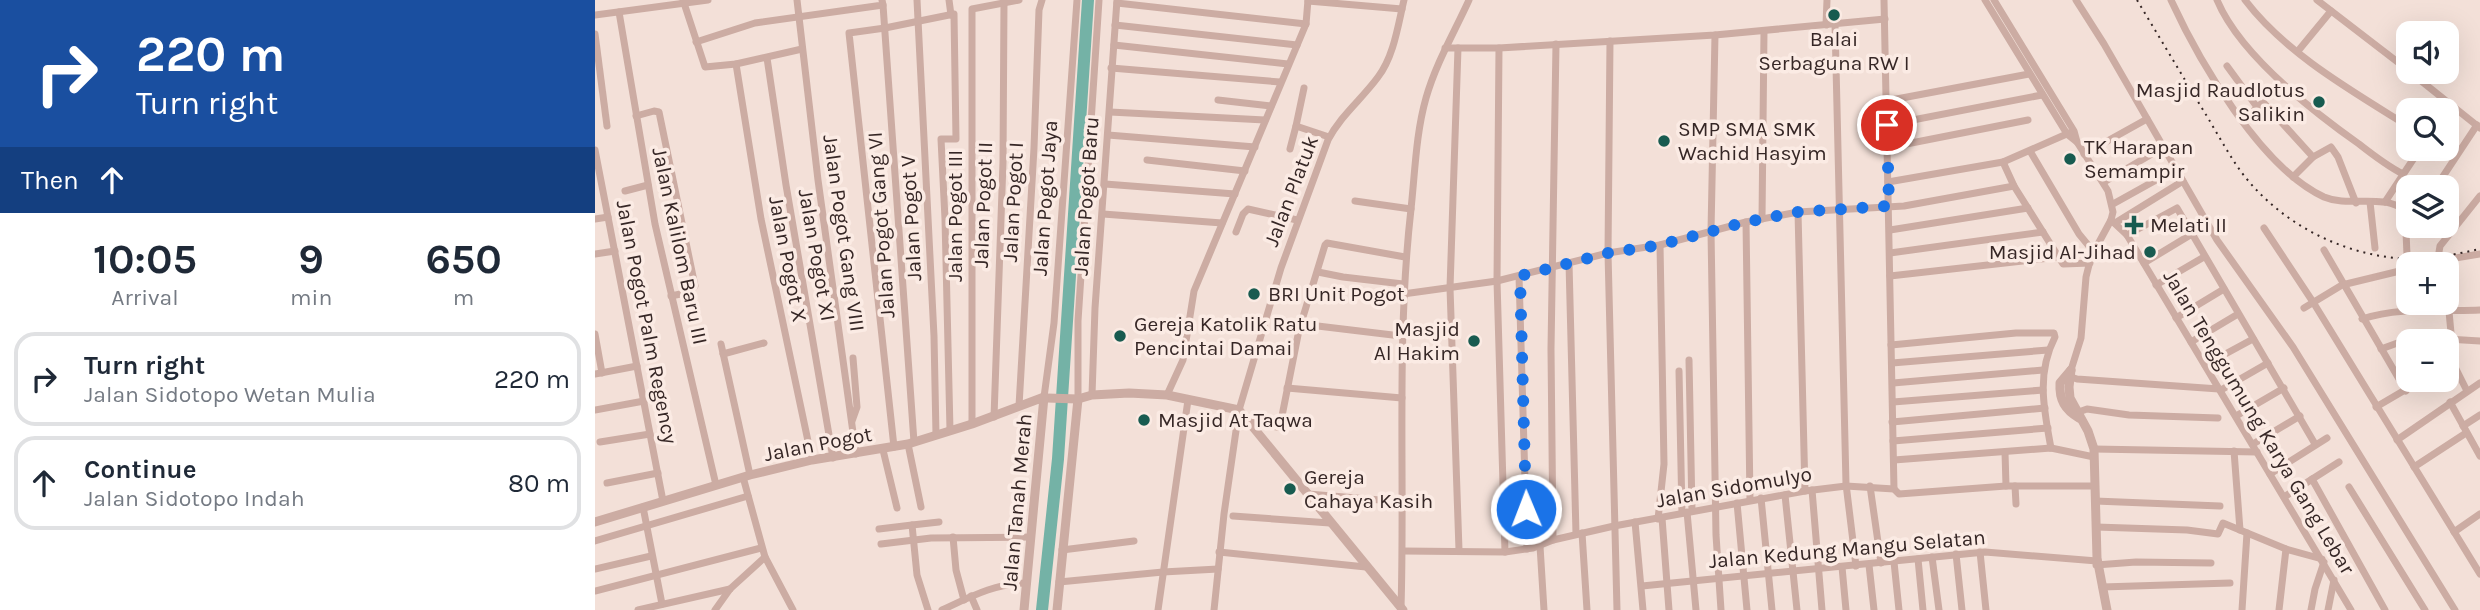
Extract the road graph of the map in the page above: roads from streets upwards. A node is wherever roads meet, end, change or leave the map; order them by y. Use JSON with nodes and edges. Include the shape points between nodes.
{"nodes":[{"id":1,"x":708,"y":0,"type":"edge"},
{"id":2,"x":797,"y":0,"type":"edge"},
{"id":3,"x":917,"y":0,"type":"edge"},
{"id":4,"x":949,"y":0,"type":"edge"},
{"id":5,"x":1019,"y":0,"type":"edge"},
{"id":6,"x":1042,"y":0,"type":"edge"},
{"id":7,"x":1077,"y":0,"type":"edge"},
{"id":8,"x":1099,"y":0,"type":"edge"},
{"id":9,"x":1404,"y":0,"type":"edge"},
{"id":10,"x":1469,"y":0,"type":"edge"},
{"id":11,"x":1827,"y":0,"type":"edge"},
{"id":12,"x":1884,"y":0,"type":"edge"},
{"id":13,"x":1985,"y":0,"type":"edge"},
{"id":14,"x":1994,"y":0,"type":"edge"},
{"id":15,"x":2076,"y":0,"type":"edge"},
{"id":16,"x":2171,"y":0,"type":"edge"},
{"id":17,"x":2217,"y":0,"type":"edge"},
{"id":18,"x":2245,"y":0,"type":"edge"},
{"id":19,"x":2317,"y":0,"type":"edge"},
{"id":20,"x":1308,"y":1,"type":"edge"},
{"id":21,"x":684,"y":2,"type":"edge"},
{"id":22,"x":1005,"y":2,"type":"edge"},
{"id":23,"x":1117,"y":2,"type":"edge"},
{"id":24,"x":883,"y":3,"type":"edge"},
{"id":25,"x":974,"y":6,"type":"edge"},
{"id":26,"x":1402,"y":9,"type":"junction"},
{"id":27,"x":2331,"y":11,"type":"junction"},
{"id":28,"x":618,"y":12,"type":"junction"},
{"id":29,"x":595,"y":15,"type":"edge"},
{"id":30,"x":951,"y":15,"type":"junction"},
{"id":31,"x":798,"y":17,"type":"junction"},
{"id":32,"x":1885,"y":19,"type":"junction"},
{"id":33,"x":919,"y":21,"type":"junction"},
{"id":34,"x":1306,"y":24,"type":"junction"},
{"id":35,"x":1835,"y":24,"type":"junction"},
{"id":36,"x":1115,"y":25,"type":"junction"},
{"id":37,"x":1826,"y":25,"type":"junction"},
{"id":38,"x":885,"y":28,"type":"junction"},
{"id":39,"x":1764,"y":32,"type":"junction"},
{"id":40,"x":595,"y":34,"type":"edge"},
{"id":41,"x":1715,"y":35,"type":"junction"},
{"id":42,"x":1610,"y":41,"type":"junction"},
{"id":43,"x":696,"y":42,"type":"junction"},
{"id":44,"x":1556,"y":44,"type":"junction"},
{"id":45,"x":1114,"y":45,"type":"junction"},
{"id":46,"x":1297,"y":45,"type":"junction"},
{"id":47,"x":1445,"y":48,"type":"junction"},
{"id":48,"x":1458,"y":48,"type":"junction"},
{"id":49,"x":1499,"y":48,"type":"junction"},
{"id":50,"x":802,"y":49,"type":"junction"},
{"id":51,"x":2298,"y":51,"type":"junction"},
{"id":52,"x":767,"y":58,"type":"junction"},
{"id":53,"x":2396,"y":61,"type":"edge"},
{"id":54,"x":736,"y":64,"type":"junction"},
{"id":55,"x":1288,"y":64,"type":"junction"},
{"id":56,"x":2227,"y":66,"type":"dead end"},
{"id":57,"x":1111,"y":68,"type":"junction"},
{"id":58,"x":2029,"y":74,"type":"junction"},
{"id":59,"x":1280,"y":82,"type":"junction"},
{"id":60,"x":2423,"y":84,"type":"edge"},
{"id":61,"x":1304,"y":88,"type":"dead end"},
{"id":62,"x":2042,"y":95,"type":"junction"},
{"id":63,"x":2437,"y":98,"type":"edge"},
{"id":64,"x":1218,"y":100,"type":"dead end"},
{"id":65,"x":1886,"y":101,"type":"junction"},
{"id":66,"x":1271,"y":106,"type":"junction"},
{"id":67,"x":2257,"y":107,"type":"junction"},
{"id":68,"x":1110,"y":112,"type":"junction"},
{"id":69,"x":2459,"y":115,"type":"edge"},
{"id":70,"x":636,"y":116,"type":"junction"},
{"id":71,"x":2396,"y":118,"type":"edge"},
{"id":72,"x":2147,"y":119,"type":"junction"},
{"id":73,"x":1265,"y":120,"type":"junction"},
{"id":74,"x":2028,"y":120,"type":"dead end"},
{"id":75,"x":2243,"y":121,"type":"junction"},
{"id":76,"x":1887,"y":125,"type":"junction"},
{"id":77,"x":607,"y":126,"type":"dead end"},
{"id":78,"x":1296,"y":126,"type":"junction"},
{"id":79,"x":2479,"y":127,"type":"edge"},
{"id":80,"x":2070,"y":132,"type":"junction"},
{"id":81,"x":1108,"y":135,"type":"junction"},
{"id":82,"x":1329,"y":137,"type":"junction"},
{"id":83,"x":1255,"y":147,"type":"junction"},
{"id":84,"x":1886,"y":148,"type":"junction"},
{"id":85,"x":2162,"y":148,"type":"junction"},
{"id":86,"x":1290,"y":149,"type":"dead end"},
{"id":87,"x":595,"y":150,"type":"edge"},
{"id":88,"x":2030,"y":151,"type":"junction"},
{"id":89,"x":2084,"y":154,"type":"junction"},
{"id":90,"x":2313,"y":157,"type":"junction"},
{"id":91,"x":1147,"y":160,"type":"dead end"},
{"id":92,"x":2412,"y":161,"type":"edge"},
{"id":93,"x":2003,"y":162,"type":"junction"},
{"id":94,"x":2176,"y":169,"type":"junction"},
{"id":95,"x":1245,"y":171,"type":"junction"},
{"id":96,"x":2403,"y":174,"type":"junction"},
{"id":97,"x":2445,"y":175,"type":"edge"},
{"id":98,"x":2293,"y":177,"type":"junction"},
{"id":99,"x":2183,"y":181,"type":"junction"},
{"id":100,"x":1888,"y":182,"type":"junction"},
{"id":101,"x":2104,"y":182,"type":"junction"},
{"id":102,"x":1105,"y":184,"type":"junction"},
{"id":103,"x":599,"y":186,"type":"edge"},
{"id":104,"x":648,"y":186,"type":"junction"},
{"id":105,"x":2014,"y":186,"type":"junction"},
{"id":106,"x":625,"y":191,"type":"dead end"},
{"id":107,"x":1235,"y":194,"type":"junction"},
{"id":108,"x":2480,"y":196,"type":"edge"},
{"id":109,"x":1355,"y":201,"type":"dead end"},
{"id":110,"x":2370,"y":202,"type":"junction"},
{"id":111,"x":2385,"y":202,"type":"junction"},
{"id":112,"x":2356,"y":203,"type":"junction"},
{"id":113,"x":2113,"y":204,"type":"junction"},
{"id":114,"x":1889,"y":206,"type":"junction"},
{"id":115,"x":2396,"y":206,"type":"edge"},
{"id":116,"x":1839,"y":208,"type":"junction"},
{"id":117,"x":2028,"y":208,"type":"junction"},
{"id":118,"x":1411,"y":209,"type":"junction"},
{"id":119,"x":1798,"y":212,"type":"junction"},
{"id":120,"x":1103,"y":214,"type":"junction"},
{"id":121,"x":608,"y":217,"type":"junction"},
{"id":122,"x":595,"y":219,"type":"edge"},
{"id":123,"x":1762,"y":219,"type":"junction"},
{"id":124,"x":1297,"y":220,"type":"junction"},
{"id":125,"x":1746,"y":222,"type":"junction"},
{"id":126,"x":2113,"y":222,"type":"junction"},
{"id":127,"x":2459,"y":222,"type":"edge"},
{"id":128,"x":1222,"y":223,"type":"junction"},
{"id":129,"x":2264,"y":228,"type":"dead end"},
{"id":130,"x":1890,"y":230,"type":"junction"},
{"id":131,"x":1711,"y":231,"type":"junction"},
{"id":132,"x":1236,"y":232,"type":"dead end"},
{"id":133,"x":2043,"y":232,"type":"junction"},
{"id":134,"x":2192,"y":234,"type":"junction"},
{"id":135,"x":2127,"y":235,"type":"junction"},
{"id":136,"x":1660,"y":245,"type":"junction"},
{"id":137,"x":2375,"y":248,"type":"dead end"},
{"id":138,"x":2324,"y":250,"type":"dead end"},
{"id":139,"x":615,"y":251,"type":"junction"},
{"id":140,"x":2093,"y":251,"type":"junction"},
{"id":141,"x":1608,"y":253,"type":"junction"},
{"id":142,"x":1890,"y":253,"type":"junction"},
{"id":143,"x":595,"y":254,"type":"edge"},
{"id":144,"x":2480,"y":254,"type":"edge"},
{"id":145,"x":1405,"y":257,"type":"junction"},
{"id":146,"x":2058,"y":257,"type":"junction"},
{"id":147,"x":2204,"y":257,"type":"junction"},
{"id":148,"x":2459,"y":258,"type":"edge"},
{"id":149,"x":1569,"y":263,"type":"junction"},
{"id":150,"x":2089,"y":263,"type":"junction"},
{"id":151,"x":2144,"y":264,"type":"junction"},
{"id":152,"x":1553,"y":266,"type":"junction"},
{"id":153,"x":1318,"y":272,"type":"junction"},
{"id":154,"x":2396,"y":272,"type":"edge"},
{"id":155,"x":1890,"y":275,"type":"junction"},
{"id":156,"x":1520,"y":276,"type":"junction"},
{"id":157,"x":1497,"y":281,"type":"junction"},
{"id":158,"x":1403,"y":284,"type":"junction"},
{"id":159,"x":2156,"y":285,"type":"junction"},
{"id":160,"x":2342,"y":285,"type":"junction"},
{"id":161,"x":1450,"y":288,"type":"junction"},
{"id":162,"x":2224,"y":289,"type":"junction"},
{"id":163,"x":1403,"y":294,"type":"junction"},
{"id":164,"x":671,"y":296,"type":"junction"},
{"id":165,"x":2313,"y":302,"type":"junction"},
{"id":166,"x":2304,"y":308,"type":"dead end"},
{"id":167,"x":2480,"y":310,"type":"edge"},
{"id":168,"x":2396,"y":311,"type":"edge"},
{"id":169,"x":2459,"y":311,"type":"edge"},
{"id":170,"x":2238,"y":314,"type":"junction"},
{"id":171,"x":2176,"y":318,"type":"junction"},
{"id":172,"x":2362,"y":318,"type":"junction"},
{"id":173,"x":1301,"y":324,"type":"junction"},
{"id":174,"x":595,"y":334,"type":"edge"},
{"id":175,"x":1401,"y":336,"type":"junction"},
{"id":176,"x":2253,"y":339,"type":"junction"},
{"id":177,"x":2459,"y":340,"type":"edge"},
{"id":178,"x":2480,"y":341,"type":"edge"},
{"id":179,"x":2191,"y":342,"type":"junction"},
{"id":180,"x":764,"y":343,"type":"dead end"},
{"id":181,"x":721,"y":344,"type":"dead end"},
{"id":182,"x":2396,"y":344,"type":"edge"},
{"id":183,"x":1891,"y":345,"type":"junction"},
{"id":184,"x":2381,"y":349,"type":"junction"},
{"id":185,"x":2048,"y":350,"type":"junction"},
{"id":186,"x":723,"y":354,"type":"junction"},
{"id":187,"x":853,"y":358,"type":"dead end"},
{"id":188,"x":1689,"y":360,"type":"dead end"},
{"id":189,"x":1892,"y":363,"type":"junction"},
{"id":190,"x":2268,"y":363,"type":"junction"},
{"id":191,"x":2204,"y":365,"type":"junction"},
{"id":192,"x":637,"y":366,"type":"junction"},
{"id":193,"x":2043,"y":370,"type":"junction"},
{"id":194,"x":1679,"y":371,"type":"dead end"},
{"id":195,"x":599,"y":373,"type":"edge"},
{"id":196,"x":2068,"y":374,"type":"junction"},
{"id":197,"x":2396,"y":374,"type":"edge"},
{"id":198,"x":2459,"y":379,"type":"edge"},
{"id":199,"x":1893,"y":383,"type":"junction"},
{"id":200,"x":2480,"y":383,"type":"edge"},
{"id":201,"x":1287,"y":388,"type":"junction"},
{"id":202,"x":2284,"y":388,"type":"junction"},
{"id":203,"x":2220,"y":389,"type":"junction"},
{"id":204,"x":2043,"y":390,"type":"junction"},
{"id":205,"x":2467,"y":391,"type":"junction"},
{"id":206,"x":2404,"y":392,"type":"edge"},
{"id":207,"x":1092,"y":395,"type":"junction"},
{"id":208,"x":1167,"y":395,"type":"junction"},
{"id":209,"x":1046,"y":397,"type":"junction"},
{"id":210,"x":1402,"y":398,"type":"junction"},
{"id":211,"x":1077,"y":399,"type":"junction"},
{"id":212,"x":1188,"y":400,"type":"junction"},
{"id":213,"x":643,"y":401,"type":"junction"},
{"id":214,"x":1893,"y":402,"type":"junction"},
{"id":215,"x":2450,"y":402,"type":"junction"},
{"id":216,"x":1019,"y":406,"type":"junction"},
{"id":217,"x":2377,"y":407,"type":"junction"},
{"id":218,"x":2045,"y":408,"type":"junction"},
{"id":219,"x":595,"y":410,"type":"edge"},
{"id":220,"x":1239,"y":410,"type":"junction"},
{"id":221,"x":2077,"y":415,"type":"junction"},
{"id":222,"x":2480,"y":415,"type":"edge"},
{"id":223,"x":2236,"y":416,"type":"junction"},
{"id":224,"x":2300,"y":416,"type":"junction"},
{"id":225,"x":993,"y":417,"type":"junction"},
{"id":226,"x":2218,"y":418,"type":"dead end"},
{"id":227,"x":852,"y":421,"type":"junction"},
{"id":228,"x":1250,"y":422,"type":"junction"},
{"id":229,"x":1892,"y":422,"type":"junction"},
{"id":230,"x":972,"y":424,"type":"junction"},
{"id":231,"x":2048,"y":428,"type":"junction"},
{"id":232,"x":950,"y":430,"type":"junction"},
{"id":233,"x":2465,"y":430,"type":"junction"},
{"id":234,"x":650,"y":434,"type":"junction"},
{"id":235,"x":936,"y":435,"type":"junction"},
{"id":236,"x":2327,"y":438,"type":"dead end"},
{"id":237,"x":2397,"y":440,"type":"junction"},
{"id":238,"x":1893,"y":441,"type":"junction"},
{"id":239,"x":600,"y":442,"type":"dead end"},
{"id":240,"x":911,"y":443,"type":"junction"},
{"id":241,"x":2253,"y":444,"type":"junction"},
{"id":242,"x":2315,"y":444,"type":"junction"},
{"id":243,"x":894,"y":447,"type":"junction"},
{"id":244,"x":2052,"y":448,"type":"junction"},
{"id":245,"x":883,"y":450,"type":"junction"},
{"id":246,"x":2234,"y":451,"type":"junction"},
{"id":247,"x":2005,"y":452,"type":"junction"},
{"id":248,"x":2257,"y":452,"type":"junction"},
{"id":249,"x":2094,"y":453,"type":"junction"},
{"id":250,"x":856,"y":454,"type":"junction"},
{"id":251,"x":2480,"y":455,"type":"edge"},
{"id":252,"x":833,"y":458,"type":"junction"},
{"id":253,"x":812,"y":460,"type":"junction"},
{"id":254,"x":1894,"y":460,"type":"junction"},
{"id":255,"x":2339,"y":463,"type":"dead end"},
{"id":256,"x":2414,"y":467,"type":"junction"},
{"id":257,"x":658,"y":473,"type":"junction"},
{"id":258,"x":2270,"y":474,"type":"junction"},
{"id":259,"x":746,"y":476,"type":"junction"},
{"id":260,"x":2312,"y":479,"type":"junction"},
{"id":261,"x":607,"y":483,"type":"dead end"},
{"id":262,"x":716,"y":485,"type":"junction"},
{"id":263,"x":1846,"y":486,"type":"junction"},
{"id":264,"x":1870,"y":486,"type":"junction"},
{"id":265,"x":2006,"y":486,"type":"junction"},
{"id":266,"x":2015,"y":486,"type":"junction"},
{"id":267,"x":2092,"y":486,"type":"junction"},
{"id":268,"x":2349,"y":487,"type":"dead end"},
{"id":269,"x":1894,"y":489,"type":"junction"},
{"id":270,"x":1808,"y":491,"type":"junction"},
{"id":271,"x":1308,"y":494,"type":"junction"},
{"id":272,"x":1786,"y":495,"type":"junction"},
{"id":273,"x":748,"y":496,"type":"junction"},
{"id":274,"x":2284,"y":497,"type":"junction"},
{"id":275,"x":1761,"y":499,"type":"junction"},
{"id":276,"x":1751,"y":500,"type":"junction"},
{"id":277,"x":663,"y":501,"type":"junction"},
{"id":278,"x":2095,"y":501,"type":"junction"},
{"id":279,"x":1404,"y":502,"type":"junction"},
{"id":280,"x":1737,"y":503,"type":"junction"},
{"id":281,"x":2016,"y":504,"type":"dead end"},
{"id":282,"x":2220,"y":506,"type":"dead end"},
{"id":283,"x":643,"y":507,"type":"junction"},
{"id":284,"x":921,"y":507,"type":"dead end"},
{"id":285,"x":897,"y":508,"type":"dead end"},
{"id":286,"x":1717,"y":508,"type":"junction"},
{"id":287,"x":1687,"y":512,"type":"junction"},
{"id":288,"x":2480,"y":514,"type":"edge"},
{"id":289,"x":1233,"y":516,"type":"dead end"},
{"id":290,"x":1660,"y":518,"type":"junction"},
{"id":291,"x":595,"y":522,"type":"edge"},
{"id":292,"x":939,"y":522,"type":"dead end"},
{"id":293,"x":1635,"y":522,"type":"junction"},
{"id":294,"x":1330,"y":523,"type":"junction"},
{"id":295,"x":647,"y":525,"type":"junction"},
{"id":296,"x":912,"y":525,"type":"junction"},
{"id":297,"x":1614,"y":526,"type":"junction"},
{"id":298,"x":2096,"y":527,"type":"junction"},
{"id":299,"x":879,"y":529,"type":"dead end"},
{"id":300,"x":2244,"y":531,"type":"junction"},
{"id":301,"x":2454,"y":532,"type":"junction"},
{"id":302,"x":1579,"y":534,"type":"junction"},
{"id":303,"x":953,"y":537,"type":"junction"},
{"id":304,"x":1031,"y":537,"type":"junction"},
{"id":305,"x":913,"y":540,"type":"junction"},
{"id":306,"x":1553,"y":540,"type":"junction"},
{"id":307,"x":595,"y":541,"type":"edge"},
{"id":308,"x":1134,"y":541,"type":"dead end"},
{"id":309,"x":881,"y":544,"type":"dead end"},
{"id":310,"x":1540,"y":546,"type":"junction"},
{"id":311,"x":761,"y":548,"type":"junction"},
{"id":312,"x":1527,"y":549,"type":"junction"},
{"id":313,"x":2286,"y":549,"type":"junction"},
{"id":314,"x":1062,"y":550,"type":"junction"},
{"id":315,"x":1403,"y":551,"type":"junction"},
{"id":316,"x":1459,"y":551,"type":"junction"},
{"id":317,"x":1219,"y":552,"type":"junction"},
{"id":318,"x":1505,"y":552,"type":"junction"},
{"id":319,"x":1980,"y":552,"type":"junction"},
{"id":320,"x":1956,"y":554,"type":"junction"},
{"id":321,"x":651,"y":556,"type":"junction"},
{"id":322,"x":765,"y":557,"type":"junction"},
{"id":323,"x":1933,"y":557,"type":"junction"},
{"id":324,"x":1919,"y":559,"type":"junction"},
{"id":325,"x":2323,"y":561,"type":"junction"},
{"id":326,"x":1894,"y":562,"type":"junction"},
{"id":327,"x":2095,"y":562,"type":"junction"},
{"id":328,"x":1881,"y":563,"type":"junction"},
{"id":329,"x":2211,"y":563,"type":"dead end"},
{"id":330,"x":1870,"y":565,"type":"junction"},
{"id":331,"x":1856,"y":566,"type":"junction"},
{"id":332,"x":1842,"y":567,"type":"junction"},
{"id":333,"x":1366,"y":568,"type":"junction"},
{"id":334,"x":595,"y":569,"type":"edge"},
{"id":335,"x":1217,"y":569,"type":"junction"},
{"id":336,"x":1819,"y":570,"type":"junction"},
{"id":337,"x":1163,"y":572,"type":"junction"},
{"id":338,"x":1793,"y":573,"type":"junction"},
{"id":339,"x":2480,"y":573,"type":"edge"},
{"id":340,"x":655,"y":575,"type":"junction"},
{"id":341,"x":1769,"y":575,"type":"junction"},
{"id":342,"x":1745,"y":577,"type":"junction"},
{"id":343,"x":1719,"y":579,"type":"junction"},
{"id":344,"x":2334,"y":579,"type":"junction"},
{"id":345,"x":1694,"y":580,"type":"junction"},
{"id":346,"x":1059,"y":582,"type":"junction"},
{"id":347,"x":1027,"y":583,"type":"junction"},
{"id":348,"x":1667,"y":583,"type":"junction"},
{"id":349,"x":2230,"y":583,"type":"dead end"},
{"id":350,"x":1642,"y":586,"type":"junction"},
{"id":351,"x":2102,"y":587,"type":"junction"},
{"id":352,"x":730,"y":589,"type":"junction"},
{"id":353,"x":595,"y":591,"type":"edge"},
{"id":354,"x":967,"y":598,"type":"junction"},
{"id":355,"x":662,"y":604,"type":"junction"},
{"id":356,"x":1402,"y":609,"type":"edge"},
{"id":357,"x":638,"y":610,"type":"edge"},
{"id":358,"x":715,"y":610,"type":"edge"},
{"id":359,"x":793,"y":610,"type":"edge"},
{"id":360,"x":928,"y":610,"type":"edge"},
{"id":361,"x":942,"y":610,"type":"edge"},
{"id":362,"x":977,"y":610,"type":"edge"},
{"id":363,"x":1024,"y":610,"type":"edge"},
{"id":364,"x":1057,"y":610,"type":"edge"},
{"id":365,"x":1158,"y":610,"type":"edge"},
{"id":366,"x":1213,"y":610,"type":"edge"},
{"id":367,"x":1220,"y":610,"type":"edge"},
{"id":368,"x":1544,"y":610,"type":"edge"},
{"id":369,"x":1587,"y":610,"type":"edge"},
{"id":370,"x":1617,"y":610,"type":"edge"},
{"id":371,"x":1643,"y":610,"type":"edge"},
{"id":372,"x":1669,"y":610,"type":"edge"},
{"id":373,"x":1696,"y":610,"type":"edge"},
{"id":374,"x":1721,"y":610,"type":"edge"},
{"id":375,"x":1747,"y":610,"type":"edge"},
{"id":376,"x":1772,"y":610,"type":"edge"},
{"id":377,"x":1797,"y":610,"type":"edge"},
{"id":378,"x":1822,"y":610,"type":"edge"},
{"id":379,"x":1846,"y":610,"type":"edge"},
{"id":380,"x":1874,"y":610,"type":"edge"},
{"id":381,"x":1899,"y":610,"type":"edge"},
{"id":382,"x":1923,"y":610,"type":"edge"},
{"id":383,"x":1938,"y":610,"type":"edge"},
{"id":384,"x":1962,"y":610,"type":"edge"},
{"id":385,"x":1986,"y":610,"type":"edge"},
{"id":386,"x":2105,"y":610,"type":"edge"},
{"id":387,"x":2242,"y":610,"type":"edge"},
{"id":388,"x":2279,"y":610,"type":"edge"},
{"id":389,"x":2311,"y":610,"type":"edge"},
{"id":390,"x":2328,"y":610,"type":"edge"},
{"id":391,"x":2351,"y":610,"type":"edge"},
{"id":392,"x":2385,"y":610,"type":"edge"},
{"id":393,"x":2425,"y":610,"type":"edge"},
{"id":394,"x":2455,"y":610,"type":"edge"}],
"edges":[{"from":1,"to":21,"type":"street"},
{"from":2,"to":31,"type":"street","name":"Jalan Pogot Gang VIII"},
{"from":3,"to":33,"type":"street","name":"Jalan Pogot V"},
{"from":4,"to":30,"type":"street"},
{"from":5,"to":22,"type":"street"},
{"from":6,"to":216,"type":"street","name":"Jalan Pogot I"},
{"from":7,"to":209,"type":"street","name":"Jalan Pogot Jaya"},
{"from":8,"to":211,"type":"street"},
{"from":9,"to":26,"type":"street","name":"Jalan Platuk"},
{"from":10,"to":47,"type":"street"},
{"from":11,"to":37,"type":"street"},
{"from":12,"to":32,"type":"street"},
{"from":13,"to":58,"type":"street"},
{"from":14,"to":80,"type":"street"},
{"from":15,"to":72,"type":"street"},
{"from":16,"to":75,"type":"street","via":[[2185,31]]},
{"from":17,"to":96,"type":"street","via":[[2240,37],[2287,88]]},
{"from":18,"to":51,"type":"street","via":[[2265,26]]},
{"from":19,"to":27,"type":"street"},
{"from":20,"to":26,"type":"street"},
{"from":20,"to":34,"type":"street"},
{"from":21,"to":28,"type":"street"},
{"from":21,"to":43,"type":"street"},
{"from":22,"to":25,"type":"street"},
{"from":22,"to":225,"type":"street","name":"Jalan Pogot II"},
{"from":23,"to":34,"type":"street"},
{"from":23,"to":36,"type":"street","name":"Jalan Pogot Baru"},
{"from":24,"to":31,"type":"street"},
{"from":24,"to":38,"type":"street","name":"Jalan Pogot Gang VI"},
{"from":25,"to":230,"type":"street","name":"Jalan Pogot III"},
{"from":26,"to":82,"type":"street","name":"Jalan Platuk","via":[[1388,61]]},
{"from":27,"to":51,"type":"street"},
{"from":27,"to":53,"type":"street"},
{"from":28,"to":29,"type":"street"},
{"from":28,"to":70,"type":"street","name":"Jalan Kalilom Baru III"},
{"from":30,"to":33,"type":"street"},
{"from":30,"to":232,"type":"street","via":[[956,139],[941,139]]},
{"from":31,"to":43,"type":"street","via":[[755,23]]},
{"from":31,"to":50,"type":"street","name":"Jalan Pogot Gang VIII"},
{"from":32,"to":35,"type":"street"},
{"from":32,"to":65,"type":"street"},
{"from":33,"to":38,"type":"street"},
{"from":33,"to":235,"type":"street","name":"Jalan Pogot V"},
{"from":34,"to":46,"type":"street"},
{"from":35,"to":37,"type":"street"},
{"from":35,"to":116,"type":"street"},
{"from":36,"to":45,"type":"street","name":"Jalan Pogot Baru"},
{"from":36,"to":46,"type":"street"},
{"from":37,"to":39,"type":"street"},
{"from":38,"to":240,"type":"street","name":"Jalan Pogot Gang VI"},
{"from":38,"to":243,"type":"street","via":[[850,32]]},
{"from":39,"to":41,"type":"street"},
{"from":39,"to":123,"type":"street"},
{"from":40,"to":77,"type":"street"},
{"from":41,"to":42,"type":"street"},
{"from":41,"to":131,"type":"street"},
{"from":42,"to":44,"type":"street"},
{"from":42,"to":141,"type":"street"},
{"from":43,"to":54,"type":"street","via":[[705,67]]},
{"from":44,"to":49,"type":"street"},
{"from":44,"to":152,"type":"street"},
{"from":45,"to":55,"type":"street"},
{"from":45,"to":57,"type":"street","name":"Jalan Pogot Baru"},
{"from":46,"to":55,"type":"street"},
{"from":47,"to":48,"type":"street"},
{"from":47,"to":118,"type":"street","via":[[1426,100]]},
{"from":48,"to":49,"type":"street"},
{"from":48,"to":161,"type":"street"},
{"from":49,"to":157,"type":"street"},
{"from":50,"to":52,"type":"street"},
{"from":50,"to":227,"type":"street","name":"Jalan Pogot Gang VIII"},
{"from":51,"to":71,"type":"street"},
{"from":52,"to":54,"type":"street"},
{"from":52,"to":252,"type":"street","name":"Jalan Pogot XI"},
{"from":54,"to":253,"type":"street","name":"Jalan Pogot X","via":[[761,219]]},
{"from":55,"to":59,"type":"street"},
{"from":56,"to":67,"type":"street"},
{"from":57,"to":59,"type":"street"},
{"from":57,"to":68,"type":"street","name":"Jalan Pogot Baru"},
{"from":58,"to":62,"type":"street"},
{"from":58,"to":65,"type":"street"},
{"from":59,"to":66,"type":"street"},
{"from":60,"to":63,"type":"street"},
{"from":61,"to":78,"type":"street"},
{"from":62,"to":76,"type":"street"},
{"from":62,"to":80,"type":"street"},
{"from":64,"to":66,"type":"street"},
{"from":65,"to":76,"type":"street"},
{"from":66,"to":73,"type":"street"},
{"from":67,"to":75,"type":"street"},
{"from":67,"to":90,"type":"street","via":[[2263,102]]},
{"from":68,"to":73,"type":"street"},
{"from":68,"to":81,"type":"street","name":"Jalan Pogot Baru"},
{"from":69,"to":79,"type":"street"},
{"from":70,"to":104,"type":"street","name":"Jalan Kalilom Baru III"},
{"from":70,"to":164,"type":"street","via":[[659,112],[695,286],[690,292]]},
{"from":72,"to":85,"type":"street"},
{"from":72,"to":89,"type":"street"},
{"from":73,"to":83,"type":"street"},
{"from":74,"to":84,"type":"street"},
{"from":75,"to":98,"type":"street"},
{"from":76,"to":84,"type":"street"},
{"from":78,"to":82,"type":"street"},
{"from":78,"to":86,"type":"street"},
{"from":79,"to":97,"type":"street"},
{"from":80,"to":88,"type":"street"},
{"from":80,"to":89,"type":"street"},
{"from":81,"to":83,"type":"street"},
{"from":81,"to":102,"type":"street","name":"Jalan Pogot Baru"},
{"from":82,"to":124,"type":"street","name":"Jalan Platuk"},
{"from":83,"to":95,"type":"street"},
{"from":84,"to":100,"type":"street"},
{"from":85,"to":94,"type":"street"},
{"from":85,"to":101,"type":"street"},
{"from":87,"to":103,"type":"street","name":"Jalan Pogot Palm Regency"},
{"from":88,"to":93,"type":"street"},
{"from":88,"to":140,"type":"street"},
{"from":89,"to":101,"type":"street"},
{"from":90,"to":98,"type":"street"},
{"from":90,"to":112,"type":"street","via":[[2333,148]]},
{"from":91,"to":95,"type":"street"},
{"from":92,"to":96,"type":"street"},
{"from":93,"to":100,"type":"street"},
{"from":93,"to":105,"type":"street"},
{"from":94,"to":99,"type":"street"},
{"from":94,"to":113,"type":"street"},
{"from":95,"to":107,"type":"street"},
{"from":96,"to":111,"type":"street"},
{"from":98,"to":112,"type":"street","via":[[2327,198]]},
{"from":99,"to":126,"type":"street"},
{"from":99,"to":394,"type":"street"},
{"from":100,"to":114,"type":"street"},
{"from":101,"to":113,"type":"street"},
{"from":102,"to":107,"type":"street"},
{"from":102,"to":120,"type":"street","name":"Jalan Pogot Baru"},
{"from":103,"to":121,"type":"street","name":"Jalan Pogot Palm Regency"},
{"from":104,"to":106,"type":"street"},
{"from":104,"to":164,"type":"street","name":"Jalan Kalilom Baru III"},
{"from":105,"to":114,"type":"street"},
{"from":105,"to":117,"type":"street"},
{"from":107,"to":128,"type":"street"},
{"from":108,"to":127,"type":"street"},
{"from":109,"to":118,"type":"street"},
{"from":110,"to":111,"type":"street"},
{"from":110,"to":112,"type":"street"},
{"from":110,"to":137,"type":"street"},
{"from":111,"to":115,"type":"street"},
{"from":113,"to":126,"type":"street"},
{"from":114,"to":116,"type":"street"},
{"from":114,"to":130,"type":"street"},
{"from":116,"to":119,"type":"street"},
{"from":116,"to":263,"type":"street"},
{"from":117,"to":130,"type":"street"},
{"from":117,"to":133,"type":"street"},
{"from":118,"to":145,"type":"street"},
{"from":119,"to":123,"type":"street"},
{"from":119,"to":270,"type":"street"},
{"from":120,"to":128,"type":"street"},
{"from":120,"to":207,"type":"street","name":"Jalan Pogot Baru"},
{"from":121,"to":122,"type":"street"},
{"from":121,"to":139,"type":"street","name":"Jalan Pogot Palm Regency"},
{"from":123,"to":125,"type":"street"},
{"from":124,"to":132,"type":"street","via":[[1248,209]]},
{"from":124,"to":220,"type":"street","name":"Jalan Platuk"},
{"from":125,"to":131,"type":"street"},
{"from":125,"to":276,"type":"street"},
{"from":126,"to":135,"type":"street","name":"Jalan Tenggumung Karya Gang Lebar"},
{"from":126,"to":140,"type":"street"},
{"from":128,"to":208,"type":"street","via":[[1194,291],[1183,360]]},
{"from":129,"to":165,"type":"street"},
{"from":130,"to":142,"type":"street"},
{"from":131,"to":136,"type":"street"},
{"from":131,"to":286,"type":"street"},
{"from":133,"to":142,"type":"street"},
{"from":133,"to":146,"type":"street"},
{"from":134,"to":135,"type":"street","via":[[2176,207]]},
{"from":134,"to":147,"type":"street"},
{"from":134,"to":151,"type":"street"},
{"from":135,"to":151,"type":"street","name":"Jalan Tenggumung Karya Gang Lebar"},
{"from":136,"to":141,"type":"street"},
{"from":136,"to":290,"type":"street","via":[[1664,464]]},
{"from":138,"to":160,"type":"street"},
{"from":139,"to":143,"type":"street"},
{"from":139,"to":192,"type":"street","name":"Jalan Pogot Palm Regency"},
{"from":140,"to":150,"type":"street"},
{"from":141,"to":149,"type":"street"},
{"from":141,"to":297,"type":"street"},
{"from":142,"to":155,"type":"street"},
{"from":144,"to":148,"type":"street"},
{"from":145,"to":153,"type":"street","via":[[1327,243]]},
{"from":145,"to":158,"type":"street"},
{"from":146,"to":150,"type":"street","via":[[2063,264]]},
{"from":146,"to":155,"type":"street"},
{"from":147,"to":159,"type":"street"},
{"from":147,"to":162,"type":"street"},
{"from":149,"to":152,"type":"street"},
{"from":149,"to":302,"type":"street"},
{"from":150,"to":196,"type":"street","via":[[2081,338]]},
{"from":151,"to":159,"type":"street","name":"Jalan Tenggumung Karya Gang Lebar"},
{"from":152,"to":156,"type":"street"},
{"from":152,"to":306,"type":"street"},
{"from":153,"to":158,"type":"street"},
{"from":153,"to":173,"type":"street"},
{"from":154,"to":160,"type":"street"},
{"from":155,"to":183,"type":"street"},
{"from":156,"to":157,"type":"street"},
{"from":156,"to":312,"type":"street"},
{"from":157,"to":161,"type":"street"},
{"from":157,"to":318,"type":"street"},
{"from":158,"to":163,"type":"street"},
{"from":159,"to":171,"type":"street","name":"Jalan Tenggumung Karya Gang Lebar"},
{"from":160,"to":165,"type":"street"},
{"from":160,"to":172,"type":"street"},
{"from":161,"to":163,"type":"street"},
{"from":161,"to":316,"type":"street"},
{"from":162,"to":170,"type":"street"},
{"from":162,"to":171,"type":"street"},
{"from":163,"to":175,"type":"street"},
{"from":164,"to":262,"type":"street","name":"Jalan Kalilom Baru III"},
{"from":165,"to":166,"type":"street"},
{"from":165,"to":217,"type":"street"},
{"from":167,"to":169,"type":"street"},
{"from":168,"to":172,"type":"street"},
{"from":170,"to":176,"type":"street"},
{"from":170,"to":179,"type":"street"},
{"from":171,"to":179,"type":"street","name":"Jalan Tenggumung Karya Gang Lebar"},
{"from":172,"to":184,"type":"street"},
{"from":173,"to":175,"type":"street"},
{"from":173,"to":201,"type":"street"},
{"from":174,"to":195,"type":"street"},
{"from":175,"to":210,"type":"street"},
{"from":176,"to":190,"type":"street"},
{"from":176,"to":191,"type":"street"},
{"from":177,"to":178,"type":"street"},
{"from":179,"to":191,"type":"street","name":"Jalan Tenggumung Karya Gang Lebar"},
{"from":180,"to":186,"type":"street"},
{"from":181,"to":186,"type":"street"},
{"from":182,"to":184,"type":"street"},
{"from":183,"to":185,"type":"street","via":[[2051,332],[2055,335]]},
{"from":183,"to":189,"type":"street"},
{"from":184,"to":197,"type":"street"},
{"from":185,"to":189,"type":"street"},
{"from":185,"to":193,"type":"street"},
{"from":186,"to":259,"type":"street"},
{"from":187,"to":227,"type":"street","via":[[857,407]]},
{"from":188,"to":287,"type":"street"},
{"from":189,"to":199,"type":"street"},
{"from":190,"to":202,"type":"street"},
{"from":190,"to":203,"type":"street"},
{"from":191,"to":203,"type":"street","name":"Jalan Tenggumung Karya Gang Lebar"},
{"from":192,"to":195,"type":"street"},
{"from":192,"to":213,"type":"street","name":"Jalan Pogot Palm Regency"},
{"from":193,"to":199,"type":"street"},
{"from":193,"to":204,"type":"street"},
{"from":194,"to":287,"type":"street"},
{"from":196,"to":203,"type":"street","via":[[2077,379]]},
{"from":196,"to":221,"type":"street"},
{"from":198,"to":205,"type":"street"},
{"from":199,"to":214,"type":"street"},
{"from":200,"to":205,"type":"street"},
{"from":201,"to":210,"type":"street"},
{"from":201,"to":228,"type":"street","via":[[1280,426]]},
{"from":202,"to":223,"type":"street"},
{"from":202,"to":224,"type":"street"},
{"from":203,"to":223,"type":"street","name":"Jalan Tenggumung Karya Gang Lebar"},
{"from":204,"to":214,"type":"street"},
{"from":204,"to":218,"type":"street"},
{"from":205,"to":215,"type":"street"},
{"from":206,"to":217,"type":"street"},
{"from":207,"to":208,"type":"street"},
{"from":207,"to":211,"type":"street"},
{"from":208,"to":212,"type":"street"},
{"from":209,"to":211,"type":"street"},
{"from":209,"to":216,"type":"street","name":"Jalan Pogot"},
{"from":209,"to":304,"type":"street","name":"Jalan Tanah Merah"},
{"from":210,"to":279,"type":"street"},
{"from":211,"to":314,"type":"street"},
{"from":212,"to":220,"type":"street"},
{"from":212,"to":337,"type":"street"},
{"from":213,"to":219,"type":"street"},
{"from":213,"to":234,"type":"street","name":"Jalan Pogot Palm Regency"},
{"from":214,"to":229,"type":"street"},
{"from":215,"to":233,"type":"street"},
{"from":215,"to":237,"type":"street"},
{"from":216,"to":225,"type":"street","name":"Jalan Pogot"},
{"from":217,"to":237,"type":"street"},
{"from":218,"to":229,"type":"street"},
{"from":218,"to":231,"type":"street"},
{"from":220,"to":228,"type":"street"},
{"from":220,"to":317,"type":"street","name":"Jalan Platuk"},
{"from":221,"to":226,"type":"street","via":[[2087,409]]},
{"from":221,"to":249,"type":"street","via":[[2091,437]]},
{"from":222,"to":233,"type":"street"},
{"from":223,"to":241,"type":"street","name":"Jalan Tenggumung Karya Gang Lebar"},
{"from":224,"to":241,"type":"street"},
{"from":224,"to":242,"type":"street"},
{"from":225,"to":230,"type":"street","name":"Jalan Pogot"},
{"from":227,"to":250,"type":"street","name":"Jalan Pogot Gang VIII"},
{"from":228,"to":271,"type":"street"},
{"from":229,"to":238,"type":"street"},
{"from":230,"to":232,"type":"street","name":"Jalan Pogot"},
{"from":231,"to":238,"type":"street"},
{"from":231,"to":244,"type":"street"},
{"from":232,"to":235,"type":"street","name":"Jalan Pogot"},
{"from":233,"to":251,"type":"street"},
{"from":233,"to":256,"type":"street"},
{"from":234,"to":239,"type":"street"},
{"from":234,"to":257,"type":"street","name":"Jalan Pogot Palm Regency"},
{"from":235,"to":240,"type":"street","name":"Jalan Pogot"},
{"from":236,"to":242,"type":"street"},
{"from":237,"to":256,"type":"street"},
{"from":238,"to":254,"type":"street"},
{"from":240,"to":243,"type":"street","name":"Jalan Pogot"},
{"from":240,"to":284,"type":"street","name":"Jalan Pogot Gang VI"},
{"from":241,"to":248,"type":"street","name":"Jalan Tenggumung Karya Gang Lebar"},
{"from":242,"to":258,"type":"street"},
{"from":243,"to":245,"type":"street","name":"Jalan Pogot"},
{"from":244,"to":247,"type":"street"},
{"from":244,"to":249,"type":"street"},
{"from":245,"to":250,"type":"street","name":"Jalan Pogot"},
{"from":245,"to":285,"type":"street"},
{"from":246,"to":248,"type":"street"},
{"from":246,"to":249,"type":"street"},
{"from":246,"to":300,"type":"street"},
{"from":247,"to":254,"type":"street"},
{"from":247,"to":265,"type":"street"},
{"from":248,"to":258,"type":"street","name":"Jalan Tenggumung Karya Gang Lebar"},
{"from":249,"to":267,"type":"street"},
{"from":250,"to":252,"type":"street","name":"Jalan Pogot"},
{"from":252,"to":253,"type":"street","name":"Jalan Pogot"},
{"from":253,"to":259,"type":"street","name":"Jalan Pogot"},
{"from":254,"to":269,"type":"street"},
{"from":255,"to":260,"type":"street"},
{"from":256,"to":301,"type":"street"},
{"from":257,"to":261,"type":"street"},
{"from":257,"to":277,"type":"street","name":"Jalan Pogot Palm Regency"},
{"from":258,"to":274,"type":"street","name":"Jalan Tenggumung Karya Gang Lebar"},
{"from":259,"to":262,"type":"street","name":"Jalan Pogot"},
{"from":259,"to":273,"type":"street"},
{"from":260,"to":274,"type":"street"},
{"from":260,"to":392,"type":"street"},
{"from":262,"to":277,"type":"street","name":"Jalan Pogot"},
{"from":263,"to":264,"type":"street","name":"Jalan Sidomulyo"},
{"from":263,"to":270,"type":"street","name":"Jalan Sidomulyo"},
{"from":263,"to":331,"type":"street"},
{"from":264,"to":269,"type":"street","name":"Jalan Sidomulyo"},
{"from":264,"to":328,"type":"street"},
{"from":265,"to":266,"type":"street","name":"Jalan Sidomulyo"},
{"from":265,"to":269,"type":"street","name":"Jalan Sidomulyo","via":[[1899,494]]},
{"from":266,"to":267,"type":"street","name":"Jalan Sidomulyo"},
{"from":266,"to":281,"type":"street"},
{"from":267,"to":278,"type":"street"},
{"from":268,"to":393,"type":"street"},
{"from":270,"to":272,"type":"street","name":"Jalan Sidomulyo"},
{"from":270,"to":336,"type":"street"},
{"from":271,"to":279,"type":"street"},
{"from":271,"to":294,"type":"street"},
{"from":272,"to":275,"type":"street","name":"Jalan Sidomulyo"},
{"from":272,"to":338,"type":"street"},
{"from":273,"to":295,"type":"street"},
{"from":273,"to":311,"type":"street"},
{"from":274,"to":325,"type":"street","name":"Jalan Tenggumung Karya Gang Lebar"},
{"from":275,"to":276,"type":"street","name":"Jalan Sidomulyo"},
{"from":275,"to":341,"type":"street"},
{"from":276,"to":280,"type":"street","name":"Jalan Sidomulyo"},
{"from":277,"to":283,"type":"street","name":"Jalan Pogot"},
{"from":278,"to":282,"type":"street"},
{"from":278,"to":298,"type":"street"},
{"from":279,"to":315,"type":"street"},
{"from":280,"to":286,"type":"street","name":"Jalan Sidomulyo"},
{"from":280,"to":342,"type":"street"},
{"from":283,"to":291,"type":"street","name":"Jalan Pogot"},
{"from":283,"to":295,"type":"street"},
{"from":286,"to":287,"type":"street","name":"Jalan Sidomulyo"},
{"from":286,"to":343,"type":"street"},
{"from":287,"to":290,"type":"street","name":"Jalan Sidomulyo"},
{"from":287,"to":345,"type":"street"},
{"from":288,"to":301,"type":"street"},
{"from":289,"to":294,"type":"street"},
{"from":290,"to":293,"type":"street","name":"Jalan Sidomulyo"},
{"from":290,"to":348,"type":"street"},
{"from":292,"to":296,"type":"street"},
{"from":293,"to":297,"type":"street","name":"Jalan Sidomulyo"},
{"from":293,"to":350,"type":"street"},
{"from":294,"to":333,"type":"street"},
{"from":295,"to":307,"type":"street"},
{"from":295,"to":321,"type":"street"},
{"from":296,"to":299,"type":"street"},
{"from":296,"to":305,"type":"street"},
{"from":297,"to":302,"type":"street","name":"Jalan Sidomulyo"},
{"from":297,"to":370,"type":"street"},
{"from":298,"to":300,"type":"street","via":[[2217,534],[2223,523]]},
{"from":298,"to":327,"type":"street"},
{"from":300,"to":313,"type":"street"},
{"from":300,"to":387,"type":"street"},
{"from":301,"to":339,"type":"street"},
{"from":302,"to":306,"type":"street","name":"Jalan Sidomulyo"},
{"from":302,"to":369,"type":"street"},
{"from":303,"to":304,"type":"street"},
{"from":303,"to":305,"type":"street"},
{"from":303,"to":354,"type":"street","via":[[955,570]]},
{"from":304,"to":347,"type":"street","name":"Jalan Tanah Merah"},
{"from":305,"to":309,"type":"street"},
{"from":305,"to":360,"type":"street"},
{"from":306,"to":310,"type":"street","name":"Jalan Sidomulyo"},
{"from":308,"to":314,"type":"street"},
{"from":310,"to":312,"type":"street","name":"Jalan Sidomulyo"},
{"from":310,"to":368,"type":"street"},
{"from":311,"to":322,"type":"street"},
{"from":311,"to":340,"type":"street"},
{"from":312,"to":318,"type":"street","name":"Jalan Sidomulyo"},
{"from":313,"to":325,"type":"street"},
{"from":313,"to":388,"type":"street"},
{"from":314,"to":346,"type":"street"},
{"from":315,"to":316,"type":"street","name":"Jalan Sidomulyo"},
{"from":315,"to":356,"type":"street"},
{"from":316,"to":318,"type":"street","name":"Jalan Sidomulyo"},
{"from":317,"to":333,"type":"street"},
{"from":317,"to":335,"type":"street","name":"Jalan Platuk"},
{"from":319,"to":320,"type":"street","name":"Jalan Kedung Mangu Selatan"},
{"from":319,"to":327,"type":"street","name":"Jalan Kedung Mangu Selatan"},
{"from":319,"to":385,"type":"street"},
{"from":320,"to":323,"type":"street","name":"Jalan Kedung Mangu Selatan"},
{"from":320,"to":384,"type":"street"},
{"from":321,"to":334,"type":"street"},
{"from":321,"to":340,"type":"street"},
{"from":322,"to":352,"type":"street"},
{"from":322,"to":359,"type":"street"},
{"from":323,"to":324,"type":"street","name":"Jalan Kedung Mangu Selatan"},
{"from":323,"to":383,"type":"street"},
{"from":324,"to":326,"type":"street","name":"Jalan Kedung Mangu Selatan"},
{"from":324,"to":382,"type":"street"},
{"from":325,"to":344,"type":"street","name":"Jalan Tenggumung Karya Gang Lebar"},
{"from":325,"to":389,"type":"street"},
{"from":326,"to":328,"type":"street","name":"Jalan Kedung Mangu Selatan"},
{"from":326,"to":381,"type":"street"},
{"from":327,"to":329,"type":"street","name":"Jalan Kedung Mangu Selatan"},
{"from":327,"to":351,"type":"street"},
{"from":327,"to":386,"type":"street"},
{"from":328,"to":330,"type":"street","name":"Jalan Kedung Mangu Selatan"},
{"from":330,"to":331,"type":"street","name":"Jalan Kedung Mangu Selatan"},
{"from":330,"to":380,"type":"street"},
{"from":331,"to":332,"type":"street","name":"Jalan Kedung Mangu Selatan"},
{"from":332,"to":336,"type":"street","name":"Jalan Kedung Mangu Selatan"},
{"from":332,"to":379,"type":"street"},
{"from":333,"to":356,"type":"street"},
{"from":335,"to":337,"type":"street"},
{"from":335,"to":366,"type":"street","name":"Jalan Platuk"},
{"from":336,"to":338,"type":"street","name":"Jalan Kedung Mangu Selatan"},
{"from":336,"to":378,"type":"street"},
{"from":337,"to":346,"type":"street"},
{"from":337,"to":365,"type":"street"},
{"from":338,"to":341,"type":"street","name":"Jalan Kedung Mangu Selatan"},
{"from":338,"to":377,"type":"street"},
{"from":340,"to":353,"type":"street"},
{"from":340,"to":355,"type":"street"},
{"from":341,"to":342,"type":"street","name":"Jalan Kedung Mangu Selatan"},
{"from":341,"to":376,"type":"street"},
{"from":342,"to":343,"type":"street","name":"Jalan Kedung Mangu Selatan"},
{"from":342,"to":375,"type":"street"},
{"from":343,"to":345,"type":"street","name":"Jalan Kedung Mangu Selatan"},
{"from":343,"to":374,"type":"street"},
{"from":344,"to":390,"type":"street"},
{"from":344,"to":391,"type":"street","name":"Jalan Tenggumung Karya Gang Lebar"},
{"from":345,"to":348,"type":"street","name":"Jalan Kedung Mangu Selatan"},
{"from":345,"to":373,"type":"street"},
{"from":346,"to":364,"type":"street"},
{"from":347,"to":354,"type":"street","via":[[1002,585]]},
{"from":347,"to":363,"type":"street","name":"Jalan Tanah Merah"},
{"from":348,"to":350,"type":"street","name":"Jalan Kedung Mangu Selatan"},
{"from":348,"to":372,"type":"street"},
{"from":349,"to":351,"type":"street"},
{"from":350,"to":371,"type":"street"},
{"from":351,"to":386,"type":"street"},
{"from":352,"to":355,"type":"street"},
{"from":352,"to":358,"type":"street"},
{"from":354,"to":361,"type":"street"},
{"from":354,"to":362,"type":"street"},
{"from":355,"to":357,"type":"street"},
{"from":366,"to":367,"type":"street"}]}
